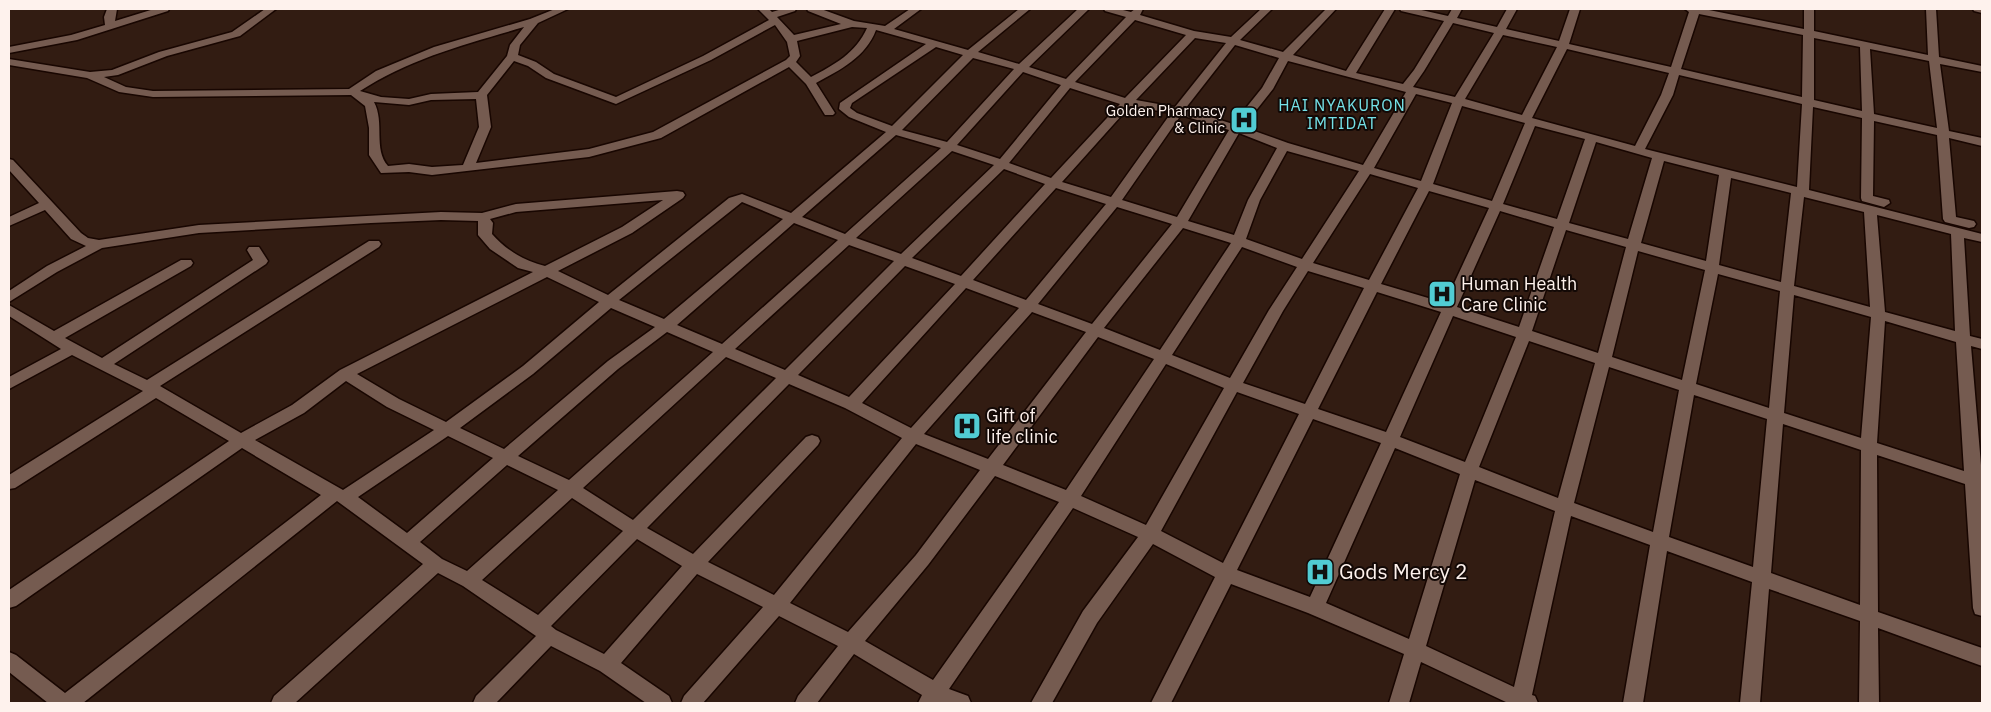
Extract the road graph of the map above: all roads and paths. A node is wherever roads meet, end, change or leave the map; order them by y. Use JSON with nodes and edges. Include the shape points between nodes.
{"nodes":[{"id":1,"x":112,"y":9,"type":"edge"},
{"id":2,"x":164,"y":9,"type":"edge"},
{"id":3,"x":271,"y":9,"type":"edge"},
{"id":4,"x":563,"y":9,"type":"edge"},
{"id":5,"x":791,"y":9,"type":"edge"},
{"id":6,"x":812,"y":9,"type":"edge"},
{"id":7,"x":916,"y":9,"type":"edge"},
{"id":8,"x":1025,"y":9,"type":"edge"},
{"id":9,"x":1084,"y":9,"type":"edge"},
{"id":10,"x":1109,"y":9,"type":"edge"},
{"id":11,"x":1268,"y":9,"type":"edge"},
{"id":12,"x":1331,"y":9,"type":"edge"},
{"id":13,"x":1390,"y":9,"type":"edge"},
{"id":14,"x":1404,"y":9,"type":"edge"},
{"id":15,"x":1512,"y":9,"type":"edge"},
{"id":16,"x":1574,"y":9,"type":"edge"},
{"id":17,"x":1693,"y":9,"type":"edge"},
{"id":18,"x":1809,"y":9,"type":"edge"},
{"id":19,"x":1931,"y":9,"type":"edge"},
{"id":20,"x":1978,"y":9,"type":"edge"},
{"id":21,"x":1982,"y":10,"type":"edge"},
{"id":22,"x":1136,"y":12,"type":"edge"},
{"id":23,"x":1454,"y":14,"type":"edge"},
{"id":24,"x":769,"y":15,"type":"edge"},
{"id":25,"x":534,"y":21,"type":"junction"},
{"id":26,"x":852,"y":24,"type":"junction"},
{"id":27,"x":110,"y":26,"type":"junction"},
{"id":28,"x":874,"y":26,"type":"junction"},
{"id":29,"x":886,"y":30,"type":"junction"},
{"id":30,"x":1500,"y":31,"type":"junction"},
{"id":31,"x":1193,"y":34,"type":"junction"},
{"id":32,"x":1808,"y":34,"type":"junction"},
{"id":33,"x":792,"y":39,"type":"junction"},
{"id":34,"x":1233,"y":41,"type":"junction"},
{"id":35,"x":932,"y":44,"type":"junction"},
{"id":36,"x":1563,"y":46,"type":"junction"},
{"id":37,"x":1865,"y":46,"type":"junction"},
{"id":38,"x":9,"y":50,"type":"edge"},
{"id":39,"x":971,"y":53,"type":"junction"},
{"id":40,"x":1285,"y":56,"type":"junction"},
{"id":41,"x":512,"y":57,"type":"junction"},
{"id":42,"x":1934,"y":60,"type":"junction"},
{"id":43,"x":9,"y":62,"type":"edge"},
{"id":44,"x":790,"y":62,"type":"junction"},
{"id":45,"x":1021,"y":68,"type":"junction"},
{"id":46,"x":1982,"y":69,"type":"edge"},
{"id":47,"x":1676,"y":72,"type":"junction"},
{"id":48,"x":90,"y":75,"type":"junction"},
{"id":49,"x":1349,"y":75,"type":"junction"},
{"id":50,"x":810,"y":82,"type":"junction"},
{"id":51,"x":1069,"y":82,"type":"junction"},
{"id":52,"x":1409,"y":90,"type":"junction"},
{"id":53,"x":351,"y":92,"type":"junction"},
{"id":54,"x":481,"y":95,"type":"junction"},
{"id":55,"x":1458,"y":101,"type":"junction"},
{"id":56,"x":1126,"y":102,"type":"junction"},
{"id":57,"x":1808,"y":102,"type":"junction"},
{"id":58,"x":1178,"y":111,"type":"junction"},
{"id":59,"x":829,"y":113,"type":"dead end"},
{"id":60,"x":1868,"y":116,"type":"junction"},
{"id":61,"x":1528,"y":121,"type":"junction"},
{"id":62,"x":1236,"y":128,"type":"junction"},
{"id":63,"x":894,"y":131,"type":"junction"},
{"id":64,"x":1943,"y":132,"type":"junction"},
{"id":65,"x":1592,"y":137,"type":"junction"},
{"id":66,"x":1982,"y":142,"type":"edge"},
{"id":67,"x":1284,"y":146,"type":"junction"},
{"id":68,"x":948,"y":148,"type":"junction"},
{"id":69,"x":1639,"y":150,"type":"junction"},
{"id":70,"x":1659,"y":156,"type":"junction"},
{"id":71,"x":9,"y":163,"type":"edge"},
{"id":72,"x":1001,"y":165,"type":"junction"},
{"id":73,"x":468,"y":168,"type":"junction"},
{"id":74,"x":1367,"y":169,"type":"junction"},
{"id":75,"x":1725,"y":172,"type":"junction"},
{"id":76,"x":1054,"y":183,"type":"junction"},
{"id":77,"x":1426,"y":185,"type":"junction"},
{"id":78,"x":1800,"y":192,"type":"junction"},
{"id":79,"x":1114,"y":202,"type":"junction"},
{"id":80,"x":46,"y":205,"type":"junction"},
{"id":81,"x":1496,"y":206,"type":"junction"},
{"id":82,"x":1870,"y":209,"type":"junction"},
{"id":83,"x":482,"y":217,"type":"junction"},
{"id":84,"x":791,"y":217,"type":"junction"},
{"id":85,"x":9,"y":222,"type":"edge"},
{"id":86,"x":1180,"y":223,"type":"junction"},
{"id":87,"x":1563,"y":224,"type":"junction"},
{"id":88,"x":1954,"y":225,"type":"junction"},
{"id":89,"x":1982,"y":227,"type":"edge"},
{"id":90,"x":1982,"y":238,"type":"edge"},
{"id":91,"x":846,"y":239,"type":"junction"},
{"id":92,"x":1239,"y":241,"type":"junction"},
{"id":93,"x":99,"y":244,"type":"junction"},
{"id":94,"x":374,"y":244,"type":"dead end"},
{"id":95,"x":1634,"y":246,"type":"junction"},
{"id":96,"x":254,"y":250,"type":"dead end"},
{"id":97,"x":904,"y":259,"type":"junction"},
{"id":98,"x":186,"y":263,"type":"dead end"},
{"id":99,"x":1305,"y":265,"type":"junction"},
{"id":100,"x":1712,"y":268,"type":"junction"},
{"id":101,"x":546,"y":272,"type":"junction"},
{"id":102,"x":963,"y":281,"type":"junction"},
{"id":103,"x":1372,"y":287,"type":"junction"},
{"id":104,"x":1787,"y":289,"type":"junction"},
{"id":105,"x":9,"y":297,"type":"edge"},
{"id":106,"x":610,"y":302,"type":"junction"},
{"id":107,"x":1028,"y":307,"type":"junction"},
{"id":108,"x":9,"y":310,"type":"edge"},
{"id":109,"x":1450,"y":310,"type":"junction"},
{"id":110,"x":1878,"y":315,"type":"junction"},
{"id":111,"x":667,"y":325,"type":"junction"},
{"id":112,"x":1095,"y":330,"type":"junction"},
{"id":113,"x":1524,"y":334,"type":"junction"},
{"id":114,"x":54,"y":338,"type":"junction"},
{"id":115,"x":1963,"y":338,"type":"junction"},
{"id":116,"x":1982,"y":344,"type":"edge"},
{"id":117,"x":72,"y":349,"type":"junction"},
{"id":118,"x":724,"y":349,"type":"junction"},
{"id":119,"x":1163,"y":357,"type":"junction"},
{"id":120,"x":1604,"y":360,"type":"junction"},
{"id":121,"x":103,"y":364,"type":"junction"},
{"id":122,"x":345,"y":374,"type":"junction"},
{"id":123,"x":786,"y":377,"type":"junction"},
{"id":124,"x":9,"y":384,"type":"edge"},
{"id":125,"x":1233,"y":385,"type":"junction"},
{"id":126,"x":1687,"y":386,"type":"junction"},
{"id":127,"x":152,"y":389,"type":"junction"},
{"id":128,"x":851,"y":404,"type":"junction"},
{"id":129,"x":1309,"y":412,"type":"junction"},
{"id":130,"x":1777,"y":416,"type":"junction"},
{"id":131,"x":446,"y":429,"type":"junction"},
{"id":132,"x":913,"y":436,"type":"junction"},
{"id":133,"x":242,"y":440,"type":"junction"},
{"id":134,"x":812,"y":440,"type":"dead end"},
{"id":135,"x":1390,"y":440,"type":"junction"},
{"id":136,"x":1869,"y":446,"type":"junction"},
{"id":137,"x":505,"y":458,"type":"junction"},
{"id":138,"x":991,"y":467,"type":"junction"},
{"id":139,"x":1469,"y":472,"type":"junction"},
{"id":140,"x":1978,"y":481,"type":"edge"},
{"id":141,"x":9,"y":483,"type":"edge"},
{"id":142,"x":570,"y":489,"type":"junction"},
{"id":143,"x":339,"y":495,"type":"junction"},
{"id":144,"x":1070,"y":498,"type":"junction"},
{"id":145,"x":1564,"y":507,"type":"junction"},
{"id":146,"x":634,"y":529,"type":"junction"},
{"id":147,"x":1150,"y":534,"type":"junction"},
{"id":148,"x":1661,"y":540,"type":"junction"},
{"id":149,"x":407,"y":543,"type":"junction"},
{"id":150,"x":436,"y":564,"type":"junction"},
{"id":151,"x":695,"y":564,"type":"junction"},
{"id":152,"x":1226,"y":574,"type":"junction"},
{"id":153,"x":1762,"y":578,"type":"junction"},
{"id":154,"x":469,"y":581,"type":"junction"},
{"id":155,"x":9,"y":600,"type":"edge"},
{"id":156,"x":776,"y":606,"type":"junction"},
{"id":157,"x":1316,"y":607,"type":"junction"},
{"id":158,"x":1982,"y":608,"type":"edge"},
{"id":159,"x":1868,"y":616,"type":"junction"},
{"id":160,"x":544,"y":631,"type":"junction"},
{"id":161,"x":851,"y":643,"type":"junction"},
{"id":162,"x":1415,"y":650,"type":"junction"},
{"id":163,"x":1982,"y":658,"type":"edge"},
{"id":164,"x":9,"y":661,"type":"edge"},
{"id":165,"x":607,"y":665,"type":"junction"},
{"id":166,"x":931,"y":697,"type":"edge"},
{"id":167,"x":1523,"y":702,"type":"edge"},
{"id":168,"x":63,"y":703,"type":"edge"},
{"id":169,"x":68,"y":703,"type":"edge"},
{"id":170,"x":281,"y":703,"type":"edge"},
{"id":171,"x":483,"y":703,"type":"edge"},
{"id":172,"x":662,"y":703,"type":"edge"},
{"id":173,"x":691,"y":703,"type":"edge"},
{"id":174,"x":805,"y":703,"type":"edge"},
{"id":175,"x":961,"y":703,"type":"edge"},
{"id":176,"x":1041,"y":703,"type":"edge"},
{"id":177,"x":1162,"y":703,"type":"edge"},
{"id":178,"x":1399,"y":703,"type":"edge"},
{"id":179,"x":1633,"y":703,"type":"edge"},
{"id":180,"x":1750,"y":703,"type":"edge"},
{"id":181,"x":1869,"y":703,"type":"edge"}],
"edges":[{"from":1,"to":27,"type":"street"},
{"from":2,"to":27,"type":"street"},
{"from":3,"to":48,"type":"street","via":[[236,34],[163,54],[114,72]]},
{"from":4,"to":25,"type":"street"},
{"from":5,"to":24,"type":"street"},
{"from":6,"to":26,"type":"street"},
{"from":7,"to":29,"type":"street"},
{"from":8,"to":39,"type":"street"},
{"from":9,"to":45,"type":"street"},
{"from":10,"to":22,"type":"street"},
{"from":11,"to":34,"type":"street"},
{"from":12,"to":40,"type":"street"},
{"from":13,"to":49,"type":"street"},
{"from":14,"to":23,"type":"street"},
{"from":15,"to":30,"type":"street"},
{"from":16,"to":36,"type":"street"},
{"from":17,"to":32,"type":"street"},
{"from":17,"to":47,"type":"street"},
{"from":18,"to":32,"type":"street"},
{"from":19,"to":42,"type":"street"},
{"from":20,"to":21,"type":"street"},
{"from":22,"to":31,"type":"street"},
{"from":22,"to":51,"type":"street"},
{"from":23,"to":30,"type":"street"},
{"from":23,"to":52,"type":"street"},
{"from":24,"to":33,"type":"street"},
{"from":24,"to":41,"type":"street","via":[[707,58],[616,101],[550,76],[532,64]]},
{"from":25,"to":41,"type":"street","via":[[515,45]]},
{"from":25,"to":53,"type":"street","via":[[438,50],[380,72]]},
{"from":26,"to":28,"type":"street"},
{"from":26,"to":33,"type":"street"},
{"from":27,"to":38,"type":"street","via":[[74,38]]},
{"from":28,"to":29,"type":"street"},
{"from":28,"to":50,"type":"street","via":[[860,51]]},
{"from":29,"to":35,"type":"street"},
{"from":30,"to":36,"type":"street"},
{"from":30,"to":55,"type":"street"},
{"from":31,"to":34,"type":"street"},
{"from":31,"to":56,"type":"street"},
{"from":32,"to":37,"type":"street"},
{"from":32,"to":57,"type":"street"},
{"from":33,"to":44,"type":"street","via":[[796,45],[795,56]]},
{"from":34,"to":40,"type":"street"},
{"from":34,"to":58,"type":"street"},
{"from":35,"to":39,"type":"street"},
{"from":35,"to":63,"type":"street","via":[[844,105],[853,115]]},
{"from":36,"to":47,"type":"street"},
{"from":36,"to":61,"type":"street"},
{"from":37,"to":42,"type":"street"},
{"from":37,"to":60,"type":"street"},
{"from":39,"to":45,"type":"street"},
{"from":39,"to":63,"type":"street"},
{"from":40,"to":49,"type":"street"},
{"from":40,"to":62,"type":"street","via":[[1267,89]]},
{"from":41,"to":54,"type":"street"},
{"from":42,"to":46,"type":"street"},
{"from":42,"to":64,"type":"street"},
{"from":43,"to":48,"type":"street"},
{"from":44,"to":50,"type":"street"},
{"from":44,"to":73,"type":"street","via":[[657,135],[589,153]]},
{"from":45,"to":51,"type":"street"},
{"from":45,"to":68,"type":"street"},
{"from":47,"to":57,"type":"street"},
{"from":47,"to":69,"type":"street"},
{"from":48,"to":53,"type":"street","via":[[123,90],[153,94]]},
{"from":49,"to":52,"type":"street"},
{"from":50,"to":59,"type":"street"},
{"from":51,"to":56,"type":"street"},
{"from":51,"to":72,"type":"street"},
{"from":52,"to":55,"type":"street"},
{"from":52,"to":74,"type":"street"},
{"from":53,"to":54,"type":"street","via":[[381,100],[408,102],[431,97]]},
{"from":53,"to":73,"type":"street","via":[[370,104],[375,129],[373,150],[385,170]]},
{"from":54,"to":73,"type":"street","via":[[485,127]]},
{"from":55,"to":61,"type":"street"},
{"from":55,"to":77,"type":"street"},
{"from":56,"to":58,"type":"street"},
{"from":56,"to":76,"type":"street"},
{"from":57,"to":60,"type":"street"},
{"from":57,"to":78,"type":"street"},
{"from":58,"to":62,"type":"street"},
{"from":58,"to":79,"type":"street"},
{"from":60,"to":64,"type":"street"},
{"from":60,"to":88,"type":"street","via":[[1867,198]]},
{"from":61,"to":65,"type":"street"},
{"from":61,"to":81,"type":"street"},
{"from":62,"to":67,"type":"street"},
{"from":62,"to":86,"type":"street"},
{"from":63,"to":68,"type":"street"},
{"from":63,"to":84,"type":"street"},
{"from":64,"to":66,"type":"street"},
{"from":64,"to":88,"type":"street"},
{"from":65,"to":69,"type":"street"},
{"from":65,"to":87,"type":"street"},
{"from":67,"to":74,"type":"street"},
{"from":67,"to":92,"type":"street","via":[[1254,200]]},
{"from":68,"to":72,"type":"street","via":[[975,154]]},
{"from":68,"to":91,"type":"street"},
{"from":69,"to":70,"type":"street"},
{"from":70,"to":75,"type":"street"},
{"from":70,"to":95,"type":"street"},
{"from":71,"to":80,"type":"street"},
{"from":72,"to":76,"type":"street"},
{"from":72,"to":97,"type":"street"},
{"from":74,"to":77,"type":"street"},
{"from":74,"to":99,"type":"street"},
{"from":75,"to":78,"type":"street"},
{"from":75,"to":100,"type":"street"},
{"from":76,"to":79,"type":"street"},
{"from":76,"to":102,"type":"street"},
{"from":77,"to":81,"type":"street"},
{"from":77,"to":103,"type":"street"},
{"from":78,"to":82,"type":"street"},
{"from":78,"to":104,"type":"street"},
{"from":79,"to":86,"type":"street"},
{"from":79,"to":107,"type":"street"},
{"from":80,"to":85,"type":"street"},
{"from":80,"to":93,"type":"street","via":[[76,236]]},
{"from":81,"to":87,"type":"street"},
{"from":81,"to":109,"type":"street"},
{"from":82,"to":88,"type":"street"},
{"from":82,"to":110,"type":"street"},
{"from":83,"to":93,"type":"street","via":[[441,216],[199,229]]},
{"from":83,"to":101,"type":"street","via":[[486,223],[485,235],[495,246],[523,265]]},
{"from":83,"to":101,"type":"street","via":[[516,208],[679,195],[627,230]]},
{"from":84,"to":91,"type":"street"},
{"from":84,"to":106,"type":"street","via":[[747,198],[739,198]]},
{"from":84,"to":111,"type":"street"},
{"from":86,"to":92,"type":"street"},
{"from":86,"to":112,"type":"street"},
{"from":87,"to":95,"type":"street"},
{"from":87,"to":113,"type":"street"},
{"from":88,"to":89,"type":"street"},
{"from":88,"to":90,"type":"street"},
{"from":88,"to":115,"type":"street"},
{"from":91,"to":97,"type":"street"},
{"from":91,"to":118,"type":"street"},
{"from":92,"to":99,"type":"street"},
{"from":92,"to":119,"type":"street"},
{"from":93,"to":105,"type":"street","via":[[52,268]]},
{"from":94,"to":127,"type":"street"},
{"from":95,"to":100,"type":"street"},
{"from":95,"to":120,"type":"street"},
{"from":96,"to":121,"type":"street","via":[[261,261]]},
{"from":97,"to":102,"type":"street"},
{"from":97,"to":123,"type":"street"},
{"from":98,"to":114,"type":"street"},
{"from":99,"to":103,"type":"street"},
{"from":99,"to":125,"type":"street"},
{"from":100,"to":104,"type":"street"},
{"from":100,"to":126,"type":"street"},
{"from":101,"to":106,"type":"street"},
{"from":101,"to":122,"type":"street"},
{"from":102,"to":107,"type":"street"},
{"from":102,"to":128,"type":"street"},
{"from":103,"to":109,"type":"street"},
{"from":103,"to":129,"type":"street"},
{"from":104,"to":110,"type":"street"},
{"from":104,"to":130,"type":"street"},
{"from":106,"to":111,"type":"street"},
{"from":106,"to":131,"type":"street","via":[[528,370]]},
{"from":107,"to":112,"type":"street"},
{"from":107,"to":132,"type":"street"},
{"from":108,"to":114,"type":"street"},
{"from":109,"to":113,"type":"street"},
{"from":109,"to":135,"type":"street"},
{"from":110,"to":115,"type":"street"},
{"from":110,"to":136,"type":"street"},
{"from":111,"to":118,"type":"street"},
{"from":111,"to":137,"type":"street","via":[[613,365]]},
{"from":112,"to":119,"type":"street"},
{"from":112,"to":138,"type":"street"},
{"from":113,"to":120,"type":"street"},
{"from":113,"to":139,"type":"street"},
{"from":114,"to":117,"type":"street"},
{"from":115,"to":116,"type":"street"},
{"from":115,"to":140,"type":"street"},
{"from":117,"to":121,"type":"street"},
{"from":117,"to":124,"type":"street"},
{"from":118,"to":123,"type":"street"},
{"from":118,"to":142,"type":"street"},
{"from":119,"to":125,"type":"street"},
{"from":119,"to":144,"type":"street"},
{"from":120,"to":126,"type":"street"},
{"from":120,"to":145,"type":"street"},
{"from":121,"to":127,"type":"street"},
{"from":122,"to":131,"type":"street"},
{"from":122,"to":133,"type":"street","via":[[298,409]]},
{"from":123,"to":128,"type":"street"},
{"from":123,"to":146,"type":"street"},
{"from":125,"to":129,"type":"street"},
{"from":125,"to":147,"type":"street"},
{"from":126,"to":130,"type":"street"},
{"from":126,"to":148,"type":"street"},
{"from":127,"to":133,"type":"street"},
{"from":127,"to":141,"type":"street"},
{"from":128,"to":132,"type":"street"},
{"from":129,"to":135,"type":"street"},
{"from":129,"to":152,"type":"street"},
{"from":130,"to":136,"type":"street"},
{"from":130,"to":153,"type":"street"},
{"from":131,"to":137,"type":"street"},
{"from":131,"to":143,"type":"street"},
{"from":132,"to":138,"type":"street"},
{"from":132,"to":156,"type":"street"},
{"from":133,"to":143,"type":"street"},
{"from":133,"to":155,"type":"street"},
{"from":134,"to":151,"type":"street"},
{"from":135,"to":139,"type":"street"},
{"from":135,"to":157,"type":"street"},
{"from":136,"to":140,"type":"street"},
{"from":136,"to":159,"type":"street"},
{"from":137,"to":142,"type":"street"},
{"from":137,"to":149,"type":"street"},
{"from":138,"to":144,"type":"street"},
{"from":138,"to":161,"type":"street","via":[[922,560]]},
{"from":139,"to":145,"type":"street"},
{"from":139,"to":162,"type":"street"},
{"from":140,"to":158,"type":"street"},
{"from":142,"to":146,"type":"street"},
{"from":142,"to":154,"type":"street"},
{"from":143,"to":149,"type":"street"},
{"from":143,"to":169,"type":"street"},
{"from":144,"to":147,"type":"street"},
{"from":144,"to":166,"type":"street"},
{"from":145,"to":148,"type":"street"},
{"from":145,"to":167,"type":"street"},
{"from":146,"to":151,"type":"street"},
{"from":146,"to":160,"type":"street"},
{"from":147,"to":152,"type":"street"},
{"from":147,"to":176,"type":"street","via":[[1090,617]]},
{"from":148,"to":153,"type":"street"},
{"from":148,"to":179,"type":"street"},
{"from":149,"to":150,"type":"street"},
{"from":150,"to":154,"type":"street"},
{"from":150,"to":170,"type":"street"},
{"from":151,"to":156,"type":"street"},
{"from":151,"to":165,"type":"street"},
{"from":152,"to":157,"type":"street"},
{"from":152,"to":177,"type":"street"},
{"from":153,"to":159,"type":"street"},
{"from":153,"to":180,"type":"street"},
{"from":154,"to":160,"type":"street"},
{"from":156,"to":161,"type":"street"},
{"from":156,"to":173,"type":"street"},
{"from":157,"to":162,"type":"street"},
{"from":159,"to":163,"type":"street"},
{"from":159,"to":181,"type":"street"},
{"from":160,"to":165,"type":"street"},
{"from":160,"to":171,"type":"street"},
{"from":161,"to":166,"type":"street"},
{"from":161,"to":174,"type":"street"},
{"from":162,"to":167,"type":"street"},
{"from":162,"to":178,"type":"street"},
{"from":164,"to":168,"type":"street"},
{"from":165,"to":172,"type":"street"},
{"from":166,"to":175,"type":"street"}]}
